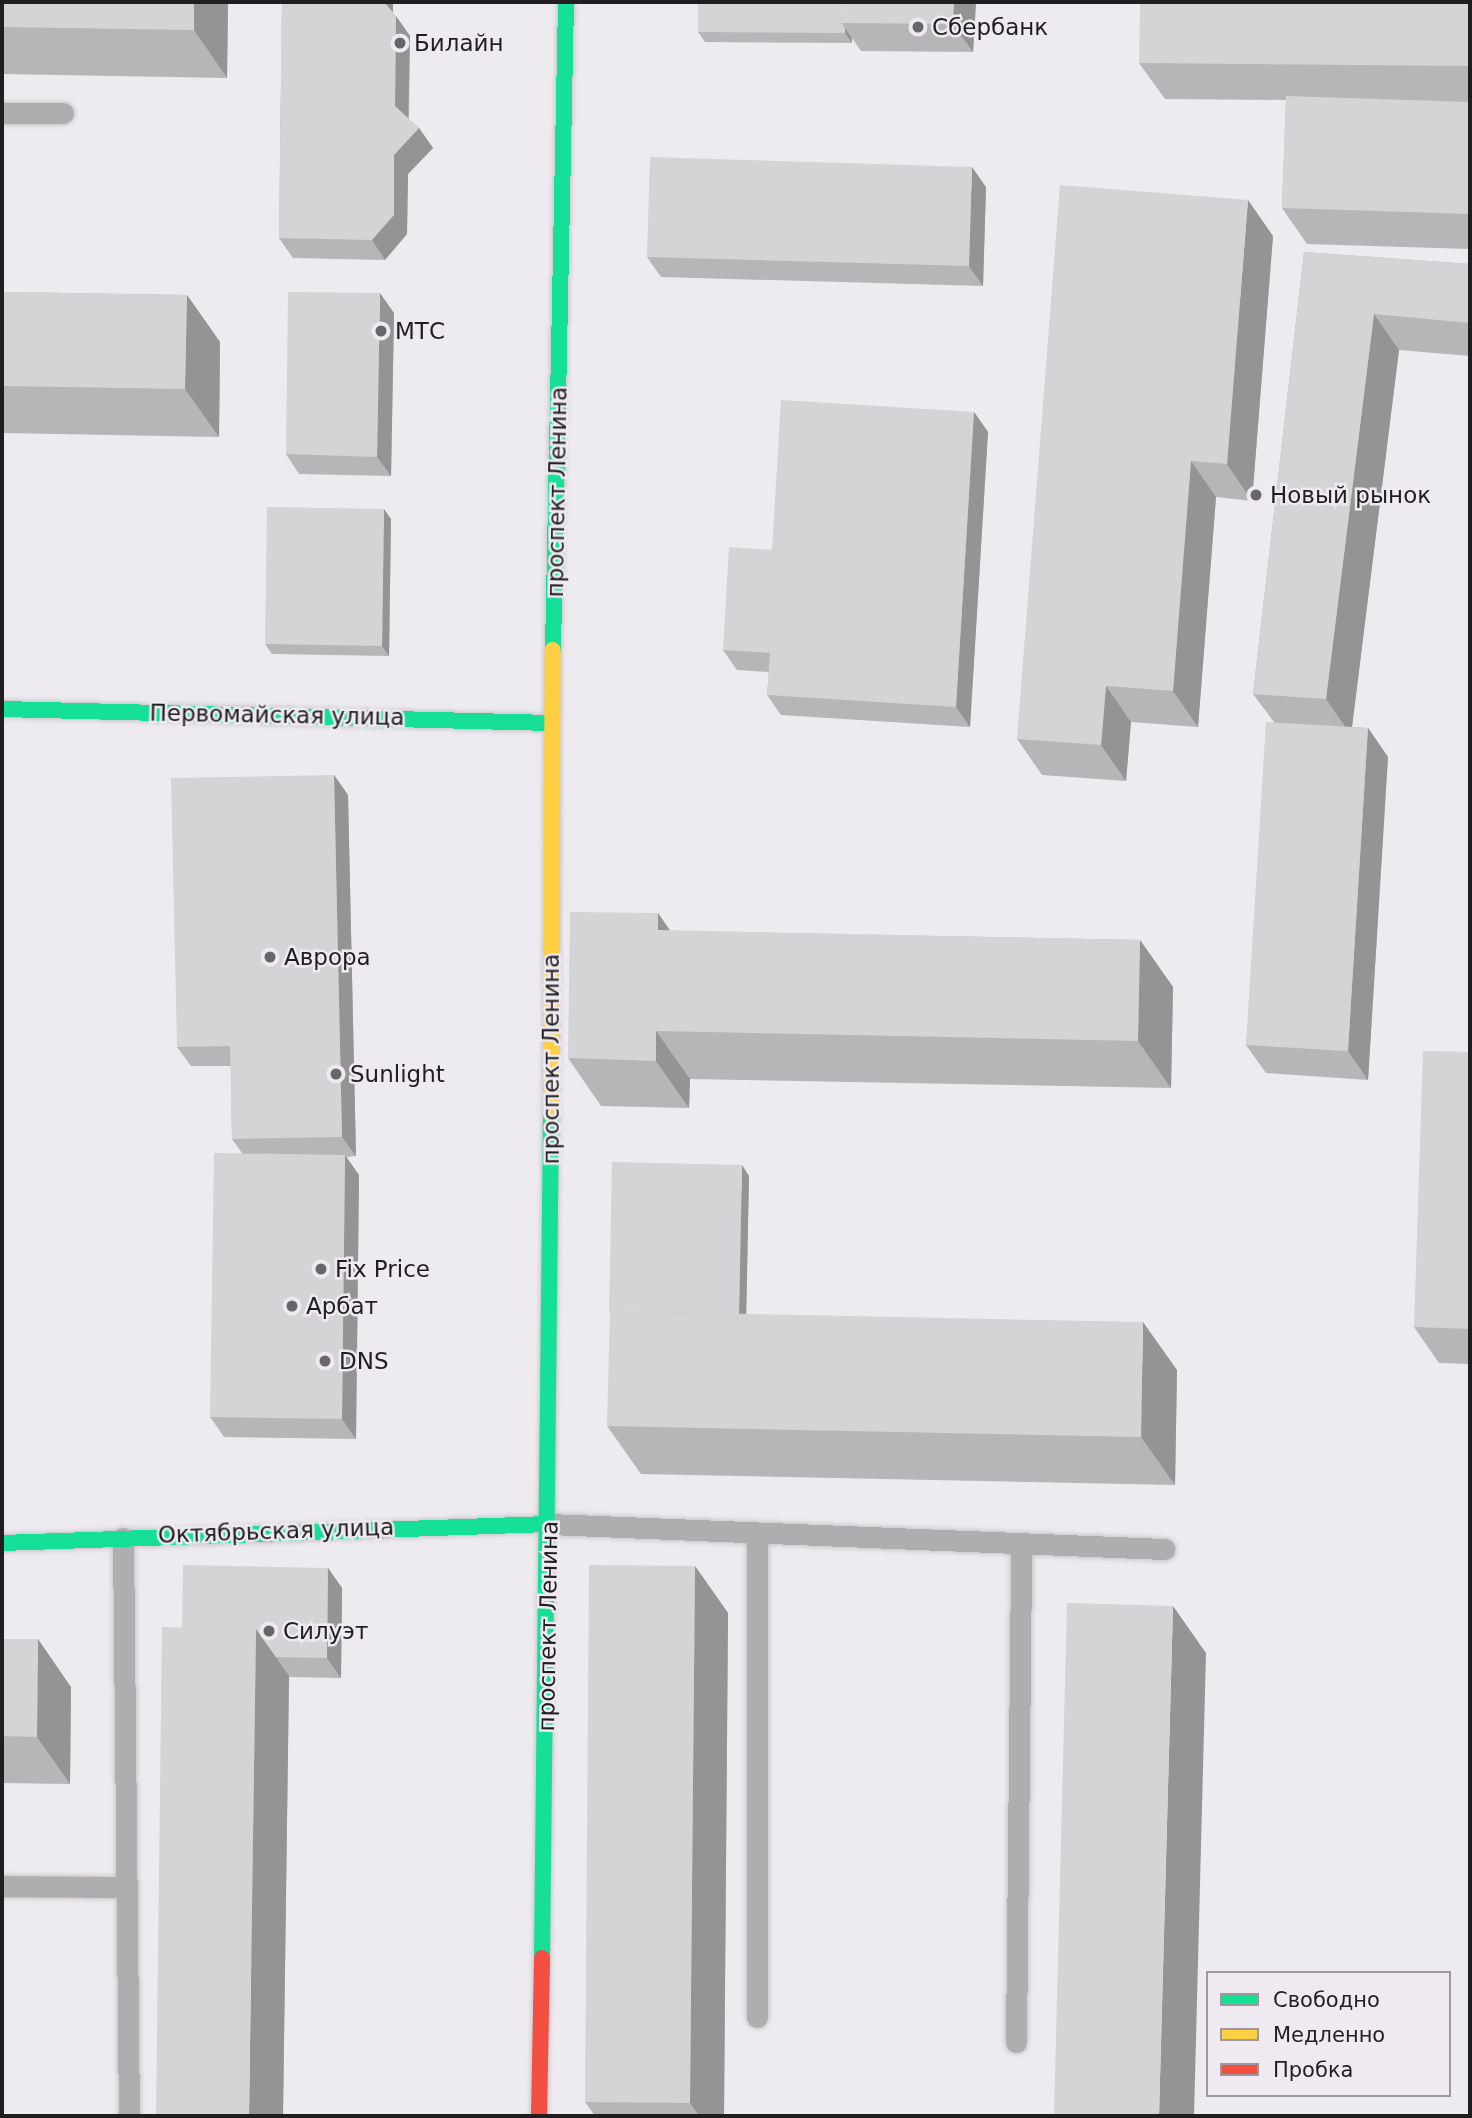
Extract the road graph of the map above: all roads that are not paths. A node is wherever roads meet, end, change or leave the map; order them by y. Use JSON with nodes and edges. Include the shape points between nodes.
{"nodes":[{"id":1,"x":566,"y":2,"type":"edge"},
{"id":2,"x":2,"y":113,"type":"edge"},
{"id":3,"x":63,"y":113,"type":"dead end"},
{"id":4,"x":2,"y":709,"type":"edge"},
{"id":5,"x":552,"y":723,"type":"junction"},
{"id":6,"x":550,"y":1524,"type":"junction"},
{"id":7,"x":757,"y":1533,"type":"junction"},
{"id":8,"x":122,"y":1538,"type":"junction"},
{"id":9,"x":2,"y":1543,"type":"edge"},
{"id":10,"x":1021,"y":1547,"type":"junction"},
{"id":11,"x":1164,"y":1549,"type":"dead end"},
{"id":12,"x":2,"y":1885,"type":"edge"},
{"id":13,"x":126,"y":1887,"type":"junction"},
{"id":14,"x":757,"y":2017,"type":"dead end"},
{"id":15,"x":1016,"y":2042,"type":"dead end"},
{"id":16,"x":129,"y":2116,"type":"edge"},
{"id":17,"x":539,"y":2116,"type":"edge"}],
"edges":[{"from":1,"to":5,"type":"street","name":"проспект Ленина"},
{"from":2,"to":3,"type":"lane"},
{"from":4,"to":5,"type":"street","name":"Первомайская улица"},
{"from":5,"to":6,"type":"street","name":"проспект Ленина"},
{"from":6,"to":7,"type":"lane"},
{"from":6,"to":8,"type":"street","name":"Октябрьская улица"},
{"from":6,"to":17,"type":"street","name":"проспект Ленина"},
{"from":7,"to":10,"type":"lane"},
{"from":7,"to":14,"type":"lane"},
{"from":8,"to":9,"type":"street","name":"Октябрьская улица"},
{"from":8,"to":13,"type":"lane"},
{"from":10,"to":11,"type":"lane"},
{"from":10,"to":15,"type":"lane"},
{"from":12,"to":13,"type":"lane"},
{"from":13,"to":16,"type":"lane"}]}
